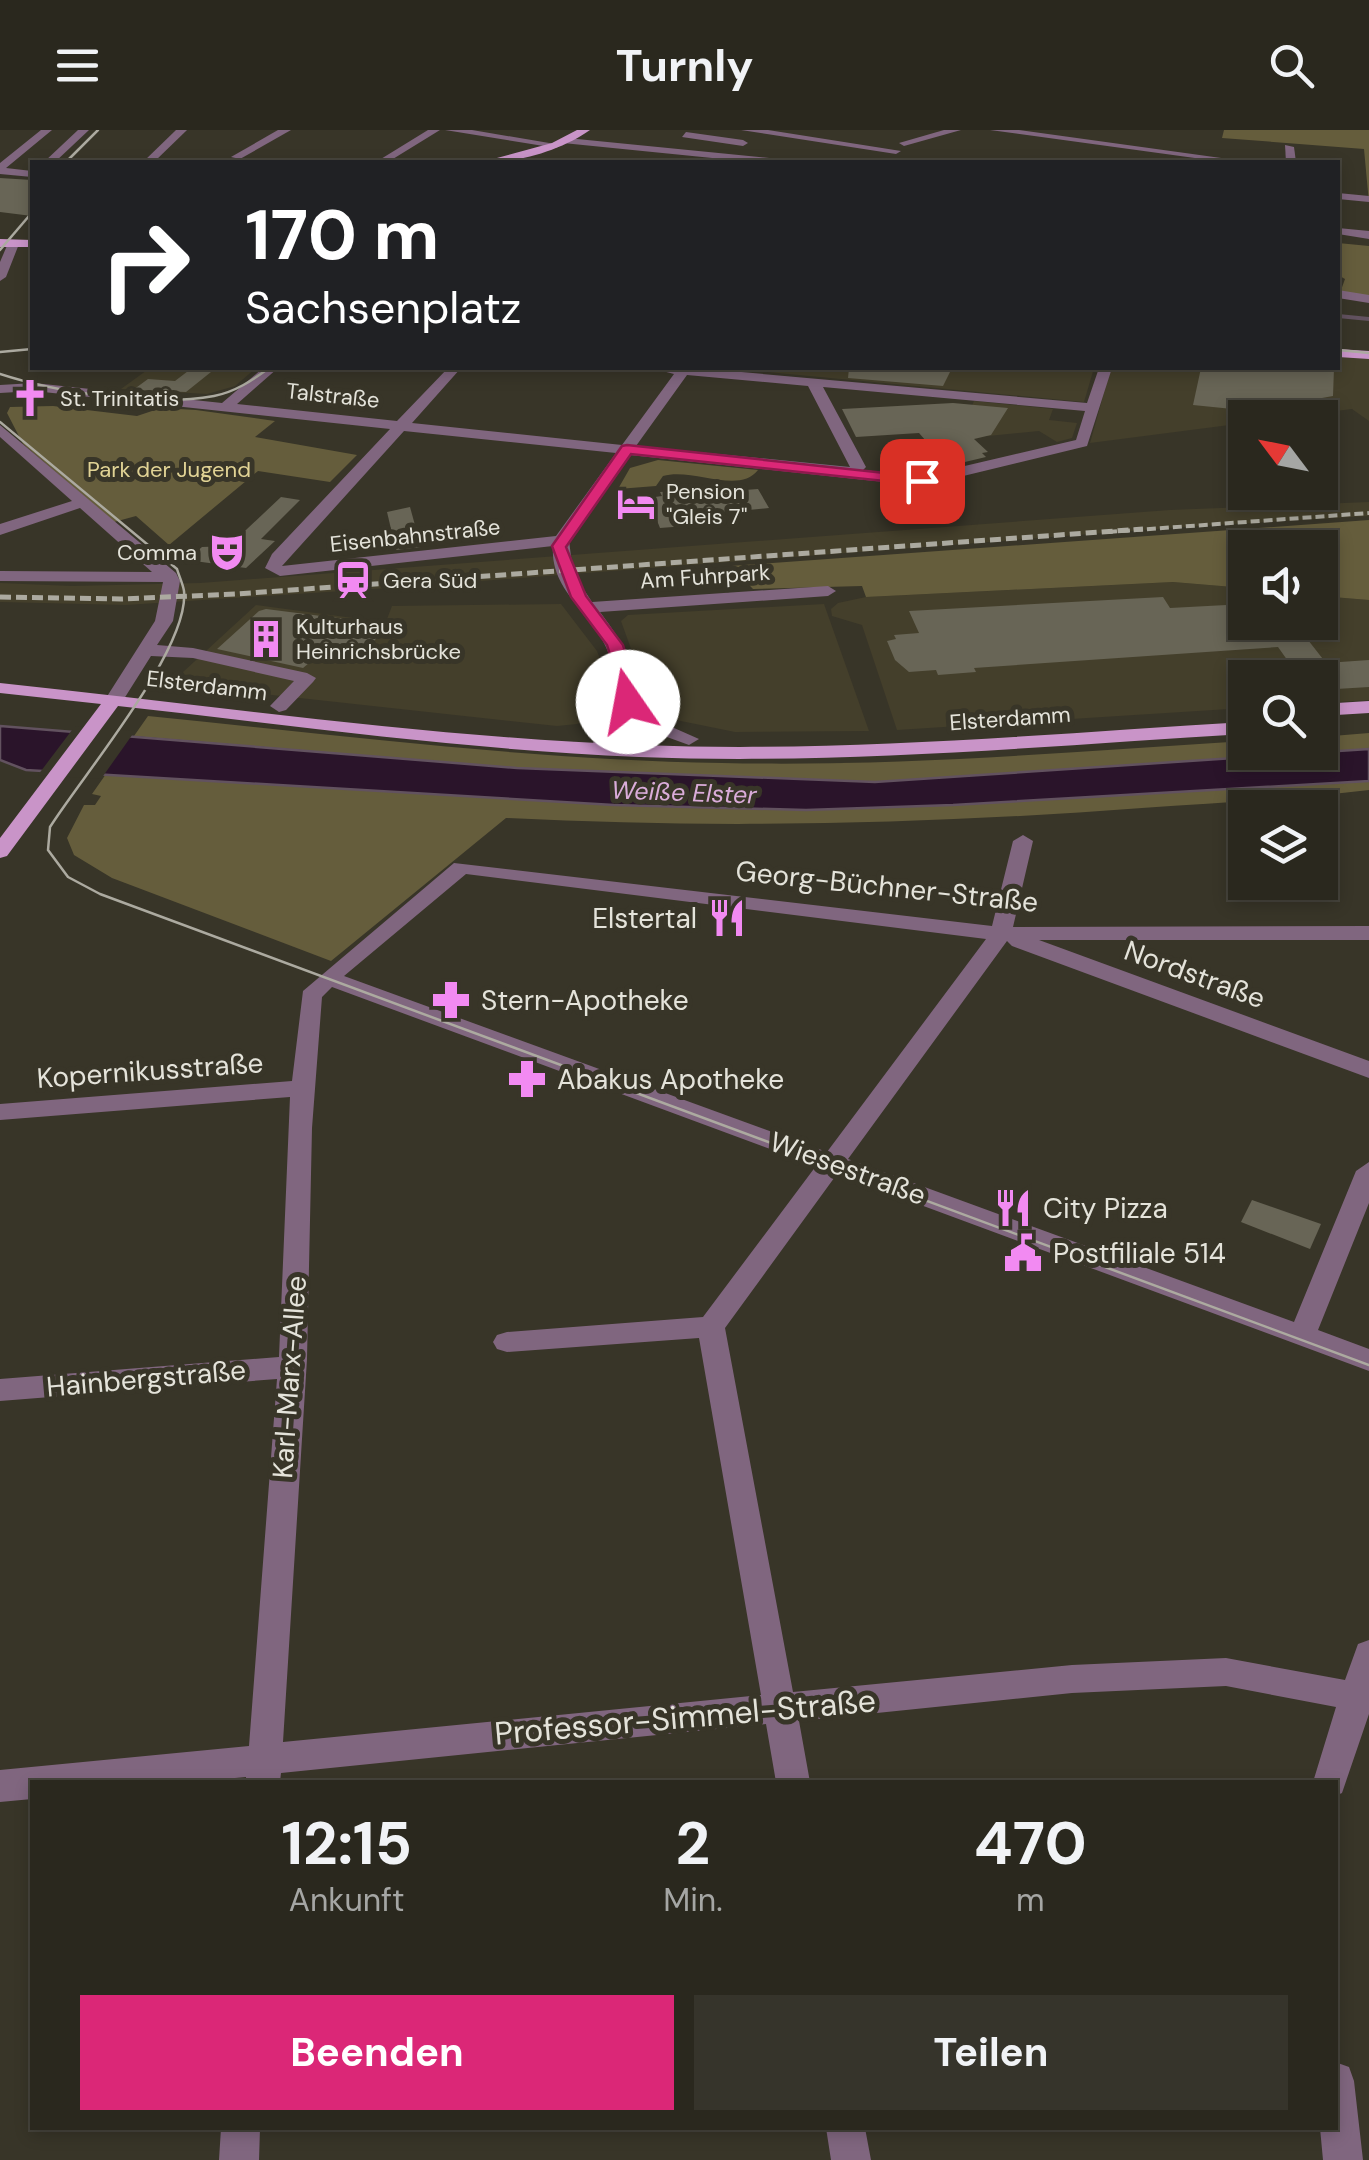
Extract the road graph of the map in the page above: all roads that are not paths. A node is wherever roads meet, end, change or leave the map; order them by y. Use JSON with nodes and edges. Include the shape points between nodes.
{"nodes":[{"id":1,"x":46,"y":130,"type":"edge"},
{"id":2,"x":84,"y":130,"type":"edge"},
{"id":3,"x":182,"y":130,"type":"edge"},
{"id":4,"x":435,"y":130,"type":"edge"},
{"id":5,"x":450,"y":130,"type":"edge"},
{"id":6,"x":585,"y":130,"type":"edge"},
{"id":7,"x":905,"y":130,"type":"edge"},
{"id":8,"x":956,"y":130,"type":"edge"},
{"id":9,"x":994,"y":130,"type":"edge"},
{"id":10,"x":282,"y":131,"type":"edge"},
{"id":11,"x":1059,"y":134,"type":"edge"},
{"id":12,"x":686,"y":135,"type":"dead end"},
{"id":13,"x":744,"y":136,"type":"edge"},
{"id":14,"x":561,"y":143,"type":"junction"},
{"id":15,"x":900,"y":147,"type":"junction"},
{"id":16,"x":1289,"y":147,"type":"dead end"},
{"id":17,"x":1212,"y":154,"type":"edge"},
{"id":18,"x":236,"y":156,"type":"dead end"},
{"id":19,"x":843,"y":157,"type":"dead end"},
{"id":20,"x":714,"y":158,"type":"edge"},
{"id":21,"x":50,"y":160,"type":"edge"},
{"id":22,"x":150,"y":160,"type":"edge"},
{"id":23,"x":384,"y":160,"type":"edge"},
{"id":24,"x":495,"y":160,"type":"edge"},
{"id":25,"x":747,"y":160,"type":"edge"},
{"id":26,"x":886,"y":160,"type":"edge"},
{"id":27,"x":1237,"y":160,"type":"edge"},
{"id":28,"x":1291,"y":160,"type":"edge"},
{"id":29,"x":0,"y":170,"type":"edge"},
{"id":30,"x":30,"y":174,"type":"edge"},
{"id":31,"x":1340,"y":196,"type":"edge"},
{"id":32,"x":1369,"y":199,"type":"edge"},
{"id":33,"x":1340,"y":231,"type":"edge"},
{"id":34,"x":1369,"y":235,"type":"edge"},
{"id":35,"x":20,"y":238,"type":"edge"},
{"id":36,"x":0,"y":277,"type":"edge"},
{"id":37,"x":1340,"y":294,"type":"edge"},
{"id":38,"x":1369,"y":300,"type":"edge"},
{"id":39,"x":1340,"y":344,"type":"edge"},
{"id":40,"x":1369,"y":347,"type":"edge"},
{"id":41,"x":1340,"y":352,"type":"edge"},
{"id":42,"x":1369,"y":356,"type":"edge"},
{"id":43,"x":270,"y":370,"type":"edge"},
{"id":44,"x":453,"y":370,"type":"edge"},
{"id":45,"x":683,"y":370,"type":"edge"},
{"id":46,"x":694,"y":370,"type":"edge"},
{"id":47,"x":1103,"y":370,"type":"edge"},
{"id":48,"x":813,"y":382,"type":"junction"},
{"id":49,"x":5,"y":383,"type":"edge"},
{"id":50,"x":225,"y":407,"type":"junction"},
{"id":51,"x":1093,"y":408,"type":"junction"},
{"id":52,"x":0,"y":413,"type":"edge"},
{"id":53,"x":398,"y":425,"type":"junction"},
{"id":54,"x":0,"y":429,"type":"edge"},
{"id":55,"x":17,"y":443,"type":"junction"},
{"id":56,"x":627,"y":449,"type":"junction"},
{"id":57,"x":0,"y":452,"type":"edge"},
{"id":58,"x":854,"y":473,"type":"junction"},
{"id":59,"x":82,"y":503,"type":"junction"},
{"id":60,"x":2,"y":527,"type":"edge"},
{"id":61,"x":561,"y":540,"type":"junction"},
{"id":62,"x":0,"y":576,"type":"edge"},
{"id":63,"x":170,"y":577,"type":"junction"},
{"id":64,"x":828,"y":591,"type":"dead end"},
{"id":65,"x":585,"y":608,"type":"junction"},
{"id":66,"x":147,"y":650,"type":"junction"},
{"id":67,"x":0,"y":688,"type":"edge"},
{"id":68,"x":620,"y":689,"type":"junction"},
{"id":69,"x":115,"y":698,"type":"junction"},
{"id":70,"x":279,"y":706,"type":"junction"},
{"id":71,"x":1369,"y":707,"type":"edge"},
{"id":72,"x":1338,"y":709,"type":"edge"},
{"id":73,"x":1228,"y":719,"type":"edge"},
{"id":74,"x":1369,"y":720,"type":"edge"},
{"id":75,"x":1338,"y":722,"type":"edge"},
{"id":76,"x":1228,"y":729,"type":"edge"},
{"id":77,"x":689,"y":740,"type":"junction"},
{"id":78,"x":603,"y":742,"type":"junction"},
{"id":79,"x":1023,"y":842,"type":"dead end"},
{"id":80,"x":0,"y":852,"type":"edge"},
{"id":81,"x":1369,"y":933,"type":"edge"},
{"id":82,"x":1001,"y":934,"type":"junction"},
{"id":83,"x":328,"y":978,"type":"junction"},
{"id":84,"x":1369,"y":1070,"type":"edge"},
{"id":85,"x":304,"y":1088,"type":"junction"},
{"id":86,"x":0,"y":1112,"type":"edge"},
{"id":87,"x":835,"y":1164,"type":"junction"},
{"id":88,"x":1369,"y":1171,"type":"edge"},
{"id":89,"x":711,"y":1327,"type":"junction"},
{"id":90,"x":1302,"y":1335,"type":"junction"},
{"id":91,"x":506,"y":1342,"type":"dead end"},
{"id":92,"x":1369,"y":1360,"type":"edge"},
{"id":93,"x":292,"y":1367,"type":"junction"},
{"id":94,"x":0,"y":1390,"type":"edge"},
{"id":95,"x":1369,"y":1654,"type":"edge"},
{"id":96,"x":1362,"y":1697,"type":"edge"},
{"id":97,"x":782,"y":1708,"type":"junction"},
{"id":98,"x":264,"y":1770,"type":"edge"},
{"id":99,"x":99,"y":1780,"type":"edge"},
{"id":100,"x":793,"y":1780,"type":"edge"},
{"id":101,"x":1331,"y":1780,"type":"edge"},
{"id":102,"x":30,"y":1784,"type":"edge"},
{"id":103,"x":0,"y":1786,"type":"edge"},
{"id":104,"x":1338,"y":2111,"type":"edge"},
{"id":105,"x":241,"y":2130,"type":"edge"},
{"id":106,"x":846,"y":2130,"type":"edge"},
{"id":107,"x":239,"y":2160,"type":"edge"},
{"id":108,"x":852,"y":2160,"type":"edge"},
{"id":109,"x":1343,"y":2160,"type":"edge"}],
"edges":[{"from":1,"to":29,"type":"street"},
{"from":2,"to":21,"type":"street"},
{"from":3,"to":22,"type":"street"},
{"from":4,"to":23,"type":"street"},
{"from":5,"to":14,"type":"street"},
{"from":6,"to":14,"type":"main road"},
{"from":7,"to":15,"type":"street"},
{"from":8,"to":15,"type":"street"},
{"from":9,"to":11,"type":"street"},
{"from":10,"to":18,"type":"street"},
{"from":11,"to":17,"type":"street"},
{"from":12,"to":13,"type":"street"},
{"from":13,"to":15,"type":"street"},
{"from":13,"to":19,"type":"street"},
{"from":13,"to":20,"type":"street"},
{"from":14,"to":20,"type":"street"},
{"from":14,"to":24,"type":"main road"},
{"from":15,"to":26,"type":"street"},
{"from":16,"to":28,"type":"street"},
{"from":17,"to":27,"type":"street"},
{"from":20,"to":25,"type":"street"},
{"from":29,"to":30,"type":"street"},
{"from":31,"to":32,"type":"street"},
{"from":33,"to":34,"type":"street"},
{"from":35,"to":36,"type":"street"},
{"from":37,"to":38,"type":"street"},
{"from":39,"to":40,"type":"main road"},
{"from":41,"to":42,"type":"main road"},
{"from":43,"to":50,"type":"street"},
{"from":44,"to":53,"type":"street"},
{"from":45,"to":56,"type":"street"},
{"from":46,"to":48,"type":"street"},
{"from":47,"to":51,"type":"street"},
{"from":48,"to":51,"type":"street"},
{"from":48,"to":58,"type":"street","via":[[858,467]]},
{"from":49,"to":50,"type":"street","name":"Talstraße"},
{"from":50,"to":53,"type":"street","name":"Talstraße"},
{"from":51,"to":58,"type":"street","name":"Talstraße","via":[[1082,444],[922,481]]},
{"from":52,"to":55,"type":"street"},
{"from":53,"to":56,"type":"street","name":"Talstraße"},
{"from":53,"to":61,"type":"street","name":"Eisenbahnstraße","via":[[273,568]]},
{"from":54,"to":55,"type":"street"},
{"from":55,"to":57,"type":"street"},
{"from":55,"to":59,"type":"street"},
{"from":56,"to":58,"type":"street","name":"Talstraße"},
{"from":56,"to":61,"type":"street"},
{"from":59,"to":60,"type":"street"},
{"from":59,"to":63,"type":"street"},
{"from":61,"to":65,"type":"street","via":[[560,554]]},
{"from":62,"to":63,"type":"street"},
{"from":63,"to":66,"type":"street","via":[[168,609]]},
{"from":64,"to":65,"type":"street","name":"Am Fuhrpark"},
{"from":65,"to":68,"type":"street","via":[[614,645]]},
{"from":66,"to":69,"type":"street"},
{"from":66,"to":70,"type":"street","via":[[307,678]]},
{"from":67,"to":69,"type":"main road"},
{"from":68,"to":77,"type":"street","via":[[650,724]]},
{"from":68,"to":78,"type":"street"},
{"from":69,"to":70,"type":"main road","name":"Elsterdamm","via":[[172,695]]},
{"from":69,"to":78,"type":"main road","name":"Elsterdamm","via":[[446,736]]},
{"from":69,"to":80,"type":"main road"},
{"from":70,"to":78,"type":"main road","name":"Elsterdamm"},
{"from":71,"to":72,"type":"main road"},
{"from":73,"to":77,"type":"main road","name":"Elsterdamm","via":[[845,742]]},
{"from":74,"to":75,"type":"main road"},
{"from":76,"to":78,"type":"main road","name":"Elsterdamm","via":[[846,752]]},
{"from":77,"to":78,"type":"main road","name":"Elsterdamm"},
{"from":79,"to":82,"type":"street"},
{"from":81,"to":82,"type":"street","name":"Georg-Büchner-Straße"},
{"from":82,"to":83,"type":"street","name":"Georg-Büchner-Straße","via":[[461,866]]},
{"from":82,"to":84,"type":"street","name":"Nordstraße"},
{"from":82,"to":87,"type":"street"},
{"from":83,"to":85,"type":"street","name":"Karl-Marx-Allee","via":[[311,996]]},
{"from":83,"to":87,"type":"street","name":"Wiesestraße"},
{"from":85,"to":86,"type":"street","name":"Kopernikusstraße"},
{"from":85,"to":93,"type":"street","name":"Karl-Marx-Allee"},
{"from":87,"to":89,"type":"street"},
{"from":87,"to":90,"type":"street","name":"Wiesestraße"},
{"from":88,"to":90,"type":"street"},
{"from":89,"to":91,"type":"street"},
{"from":89,"to":97,"type":"street"},
{"from":90,"to":92,"type":"street","name":"Wiesestraße"},
{"from":93,"to":94,"type":"street","name":"Hainbergstraße"},
{"from":93,"to":98,"type":"street","name":"Karl-Marx-Allee"},
{"from":95,"to":96,"type":"street"},
{"from":96,"to":97,"type":"street","name":"Professor-Simmel-Straße","via":[[1215,1672]]},
{"from":96,"to":101,"type":"street"},
{"from":97,"to":98,"type":"street","name":"Professor-Simmel-Straße"},
{"from":97,"to":100,"type":"street"},
{"from":98,"to":99,"type":"street","name":"Professor-Simmel-Straße"},
{"from":102,"to":103,"type":"street","name":"Professor-Simmel-Straße"},
{"from":104,"to":109,"type":"street"},
{"from":105,"to":107,"type":"street"},
{"from":106,"to":108,"type":"street"}]}
